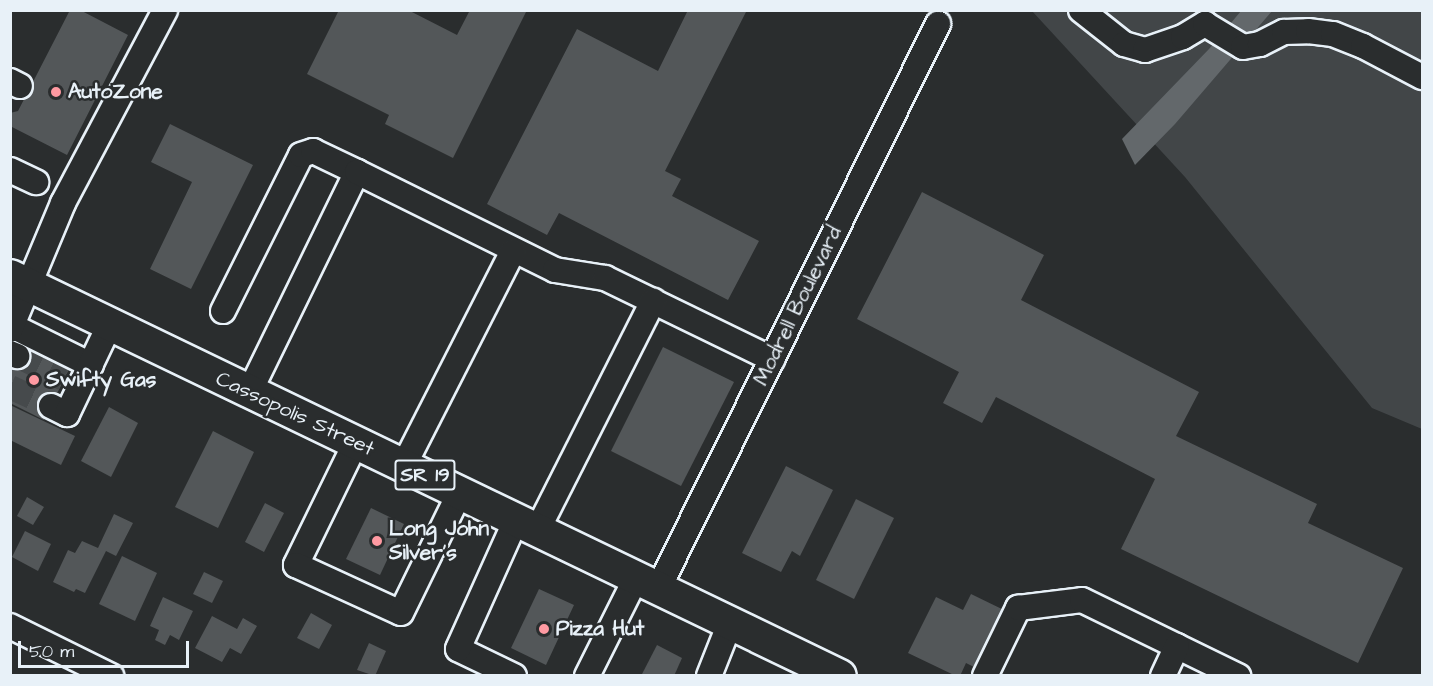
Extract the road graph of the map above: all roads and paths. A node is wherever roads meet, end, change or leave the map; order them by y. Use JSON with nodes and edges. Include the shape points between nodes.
{"nodes":[{"id":1,"x":165,"y":10,"type":"edge"},
{"id":2,"x":1081,"y":10,"type":"edge"},
{"id":3,"x":938,"y":24,"type":"dead end"},
{"id":4,"x":1422,"y":77,"type":"edge"},
{"id":5,"x":10,"y":170,"type":"edge"},
{"id":6,"x":357,"y":172,"type":"junction"},
{"id":7,"x":36,"y":182,"type":"dead end"},
{"id":8,"x":513,"y":251,"type":"junction"},
{"id":9,"x":21,"y":281,"type":"edge"},
{"id":10,"x":653,"y":301,"type":"junction"},
{"id":11,"x":223,"y":311,"type":"dead end"},
{"id":12,"x":110,"y":324,"type":"junction"},
{"id":13,"x":11,"y":328,"type":"edge"},
{"id":14,"x":772,"y":359,"type":"junction"},
{"id":15,"x":92,"y":365,"type":"junction"},
{"id":16,"x":249,"y":393,"type":"junction"},
{"id":17,"x":51,"y":406,"type":"tunnel mouth"},
{"id":18,"x":356,"y":442,"type":"junction"},
{"id":19,"x":404,"y":465,"type":"junction"},
{"id":20,"x":460,"y":492,"type":"junction"},
{"id":21,"x":527,"y":525,"type":"junction"},
{"id":22,"x":647,"y":583,"type":"junction"},
{"id":23,"x":730,"y":623,"type":"junction"},
{"id":24,"x":10,"y":626,"type":"edge"},
{"id":25,"x":1177,"y":646,"type":"junction"},
{"id":26,"x":111,"y":675,"type":"edge"},
{"id":27,"x":514,"y":675,"type":"edge"},
{"id":28,"x":587,"y":675,"type":"edge"},
{"id":29,"x":709,"y":675,"type":"edge"},
{"id":30,"x":840,"y":675,"type":"edge"},
{"id":31,"x":985,"y":675,"type":"edge"},
{"id":32,"x":1163,"y":675,"type":"edge"},
{"id":33,"x":1238,"y":675,"type":"edge"}],
"edges":[{"from":1,"to":9,"type":"street"},
{"from":2,"to":4,"type":"street","via":[[1124,44],[1145,50],[1168,44],[1205,24],[1244,47],[1284,32],[1308,31],[1333,34],[1363,46]]},
{"from":3,"to":14,"type":"street","name":"Modrell Boulevard"},
{"from":5,"to":7,"type":"street"},
{"from":6,"to":8,"type":"street"},
{"from":6,"to":11,"type":"street","via":[[313,151],[302,155]]},
{"from":6,"to":16,"type":"street"},
{"from":8,"to":10,"type":"street","via":[[555,270],[605,278]]},
{"from":8,"to":19,"type":"street"},
{"from":9,"to":12,"type":"main road","name":"Cassopolis Street","number":"SR 19"},
{"from":9,"to":13,"type":"street"},
{"from":10,"to":14,"type":"street"},
{"from":10,"to":21,"type":"street"},
{"from":12,"to":15,"type":"street"},
{"from":12,"to":16,"type":"main road","name":"Cassopolis Street","number":"SR 19"},
{"from":13,"to":15,"type":"street"},
{"from":14,"to":22,"type":"street","name":"Modrell Boulevard"},
{"from":15,"to":17,"type":"street","via":[[72,383],[67,414]]},
{"from":16,"to":18,"type":"main road","name":"Cassopolis Street","number":"SR 19"},
{"from":18,"to":19,"type":"main road","name":"Cassopolis Street","number":"SR 19"},
{"from":18,"to":20,"type":"street","via":[[296,565],[401,614]]},
{"from":19,"to":20,"type":"main road","name":"Cassopolis Street","number":"SR 19"},
{"from":20,"to":21,"type":"main road","name":"Cassopolis Street","number":"SR 19"},
{"from":21,"to":22,"type":"main road","name":"Cassopolis Street","number":"SR 19"},
{"from":21,"to":27,"type":"street","via":[[458,649]]},
{"from":22,"to":23,"type":"main road","name":"Cassopolis Street","number":"SR 19"},
{"from":22,"to":28,"type":"street","name":"Modrell Boulevard"},
{"from":23,"to":29,"type":"street"},
{"from":23,"to":30,"type":"main road","name":"Cassopolis Street","number":"SR 19"},
{"from":24,"to":26,"type":"street"},
{"from":25,"to":31,"type":"street","via":[[1082,600],[1018,608]]},
{"from":25,"to":32,"type":"street"},
{"from":25,"to":33,"type":"street"}]}
